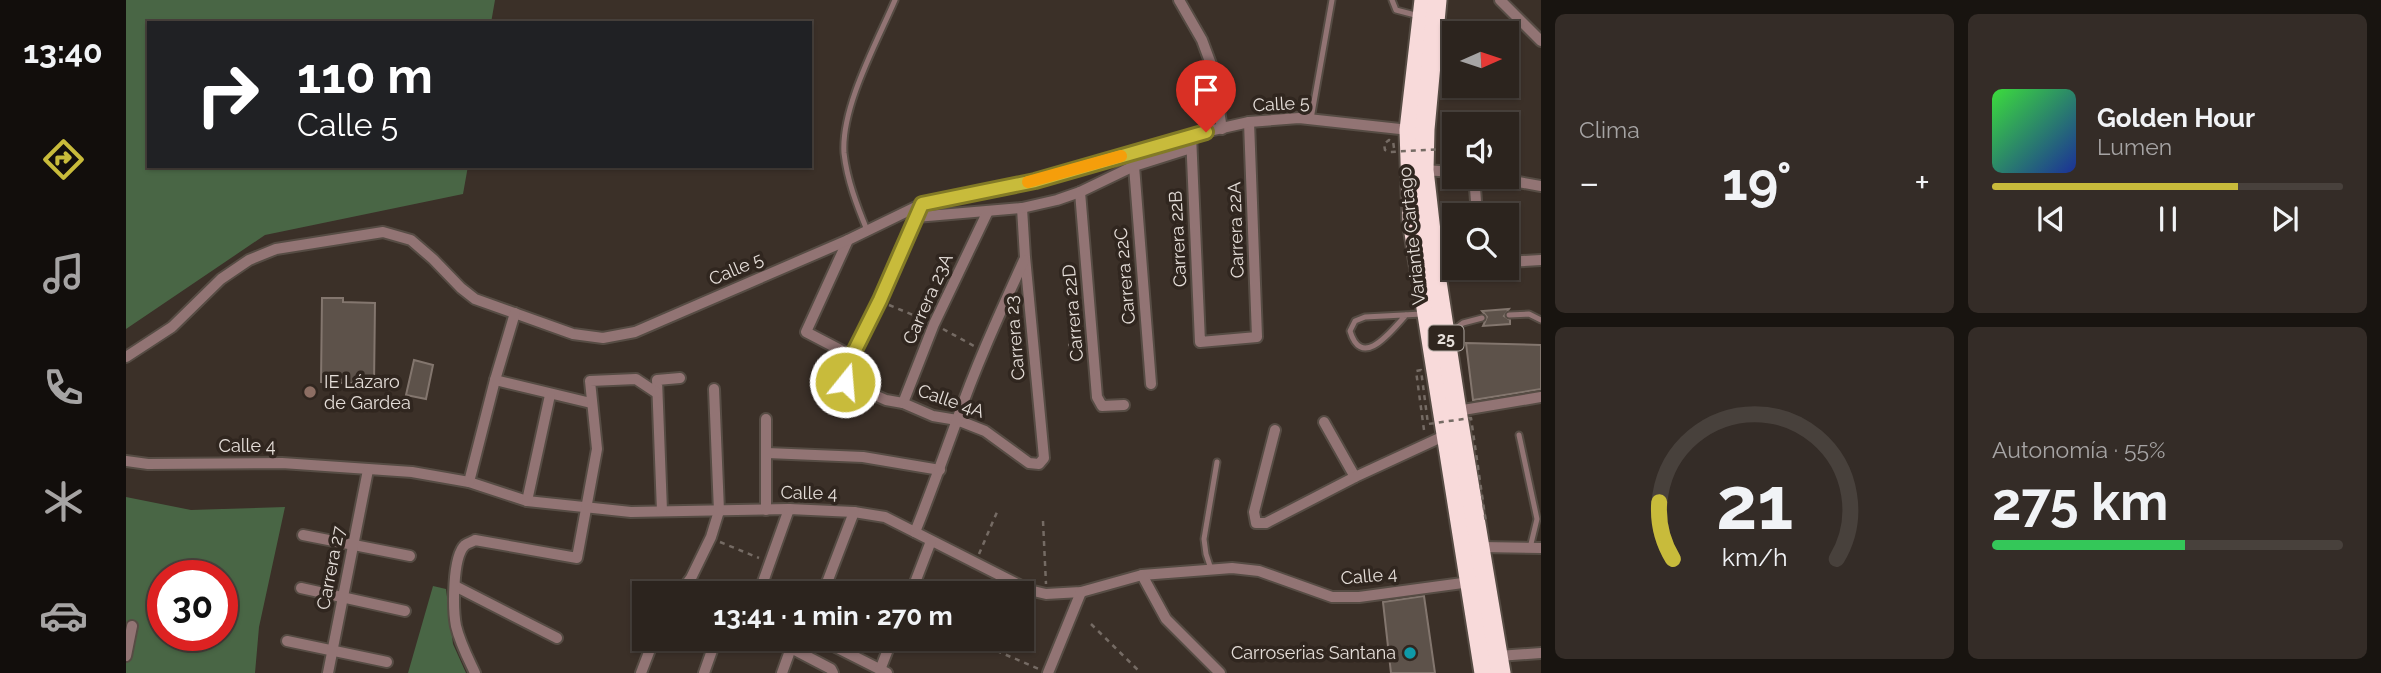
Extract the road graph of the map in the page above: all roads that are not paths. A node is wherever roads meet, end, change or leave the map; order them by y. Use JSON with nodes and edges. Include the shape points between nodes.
{"nodes":[{"id":1,"x":895,"y":0,"type":"edge"},
{"id":2,"x":1179,"y":0,"type":"edge"},
{"id":3,"x":1332,"y":0,"type":"edge"},
{"id":4,"x":1392,"y":0,"type":"edge"},
{"id":5,"x":1437,"y":0,"type":"edge"},
{"id":6,"x":1500,"y":0,"type":"edge"},
{"id":7,"x":1423,"y":9,"type":"edge"},
{"id":8,"x":1541,"y":41,"type":"edge"},
{"id":9,"x":1311,"y":119,"type":"junction"},
{"id":10,"x":1249,"y":122,"type":"junction"},
{"id":11,"x":1222,"y":129,"type":"junction"},
{"id":12,"x":1409,"y":130,"type":"junction"},
{"id":13,"x":1191,"y":135,"type":"junction"},
{"id":14,"x":1191,"y":148,"type":"junction"},
{"id":15,"x":1134,"y":166,"type":"junction"},
{"id":16,"x":1441,"y":171,"type":"edge"},
{"id":17,"x":1519,"y":182,"type":"edge"},
{"id":18,"x":1541,"y":186,"type":"edge"},
{"id":19,"x":1080,"y":192,"type":"junction"},
{"id":20,"x":922,"y":204,"type":"junction"},
{"id":21,"x":1022,"y":208,"type":"junction"},
{"id":22,"x":988,"y":211,"type":"junction"},
{"id":23,"x":916,"y":217,"type":"junction"},
{"id":24,"x":867,"y":230,"type":"junction"},
{"id":25,"x":848,"y":240,"type":"junction"},
{"id":26,"x":1025,"y":257,"type":"junction"},
{"id":27,"x":1541,"y":260,"type":"edge"},
{"id":28,"x":1519,"y":261,"type":"edge"},
{"id":29,"x":1442,"y":274,"type":"edge"},
{"id":30,"x":1436,"y":275,"type":"junction"},
{"id":31,"x":515,"y":313,"type":"junction"},
{"id":32,"x":1429,"y":314,"type":"junction"},
{"id":33,"x":1406,"y":315,"type":"junction"},
{"id":34,"x":1509,"y":315,"type":"dead end"},
{"id":35,"x":1482,"y":318,"type":"dead end"},
{"id":36,"x":1541,"y":320,"type":"edge"},
{"id":37,"x":1446,"y":336,"type":"junction"},
{"id":38,"x":1200,"y":341,"type":"joint"},
{"id":39,"x":852,"y":356,"type":"junction"},
{"id":40,"x":126,"y":357,"type":"edge"},
{"id":41,"x":680,"y":378,"type":"dead end"},
{"id":42,"x":495,"y":380,"type":"junction"},
{"id":43,"x":1151,"y":384,"type":"dead end"},
{"id":44,"x":714,"y":389,"type":"dead end"},
{"id":45,"x":657,"y":393,"type":"junction"},
{"id":46,"x":550,"y":395,"type":"junction"},
{"id":47,"x":1541,"y":397,"type":"edge"},
{"id":48,"x":903,"y":402,"type":"junction"},
{"id":49,"x":591,"y":403,"type":"junction"},
{"id":50,"x":1124,"y":405,"type":"dead end"},
{"id":51,"x":1457,"y":411,"type":"junction"},
{"id":52,"x":766,"y":419,"type":"dead end"},
{"id":53,"x":957,"y":420,"type":"junction"},
{"id":54,"x":1324,"y":422,"type":"dead end"},
{"id":55,"x":1275,"y":430,"type":"dead end"},
{"id":56,"x":1446,"y":435,"type":"junction"},
{"id":57,"x":1519,"y":435,"type":"dead end"},
{"id":58,"x":767,"y":453,"type":"junction"},
{"id":59,"x":126,"y":461,"type":"edge"},
{"id":60,"x":1217,"y":462,"type":"dead end"},
{"id":61,"x":1039,"y":464,"type":"joint"},
{"id":62,"x":368,"y":470,"type":"junction"},
{"id":63,"x":940,"y":470,"type":"junction"},
{"id":64,"x":1355,"y":477,"type":"junction"},
{"id":65,"x":470,"y":482,"type":"junction"},
{"id":66,"x":527,"y":501,"type":"junction"},
{"id":67,"x":587,"y":509,"type":"junction"},
{"id":68,"x":789,"y":509,"type":"junction"},
{"id":69,"x":766,"y":510,"type":"junction"},
{"id":70,"x":662,"y":511,"type":"junction"},
{"id":71,"x":719,"y":512,"type":"junction"},
{"id":72,"x":855,"y":512,"type":"junction"},
{"id":73,"x":915,"y":532,"type":"junction"},
{"id":74,"x":303,"y":535,"type":"dead end"},
{"id":75,"x":931,"y":541,"type":"junction"},
{"id":76,"x":353,"y":544,"type":"junction"},
{"id":77,"x":1481,"y":547,"type":"junction"},
{"id":78,"x":1536,"y":548,"type":"edge"},
{"id":79,"x":410,"y":556,"type":"dead end"},
{"id":80,"x":1212,"y":569,"type":"junction"},
{"id":81,"x":1142,"y":575,"type":"junction"},
{"id":82,"x":689,"y":581,"type":"edge"},
{"id":83,"x":764,"y":581,"type":"edge"},
{"id":84,"x":828,"y":581,"type":"edge"},
{"id":85,"x":916,"y":581,"type":"edge"},
{"id":86,"x":1470,"y":582,"type":"junction"},
{"id":87,"x":455,"y":586,"type":"junction"},
{"id":88,"x":301,"y":588,"type":"dead end"},
{"id":89,"x":1081,"y":592,"type":"junction"},
{"id":90,"x":343,"y":597,"type":"junction"},
{"id":91,"x":405,"y":611,"type":"dead end"},
{"id":92,"x":132,"y":626,"type":"dead end"},
{"id":93,"x":557,"y":638,"type":"dead end"},
{"id":94,"x":287,"y":641,"type":"dead end"},
{"id":95,"x":649,"y":651,"type":"edge"},
{"id":96,"x":712,"y":651,"type":"edge"},
{"id":97,"x":790,"y":651,"type":"edge"},
{"id":98,"x":797,"y":651,"type":"edge"},
{"id":99,"x":843,"y":651,"type":"edge"},
{"id":100,"x":889,"y":651,"type":"edge"},
{"id":101,"x":332,"y":652,"type":"junction"},
{"id":102,"x":1541,"y":653,"type":"edge"},
{"id":103,"x":126,"y":656,"type":"edge"},
{"id":104,"x":387,"y":662,"type":"dead end"},
{"id":105,"x":1500,"y":665,"type":"edge"},
{"id":106,"x":883,"y":672,"type":"edge"},
{"id":107,"x":328,"y":673,"type":"edge"},
{"id":108,"x":475,"y":673,"type":"edge"},
{"id":109,"x":640,"y":673,"type":"edge"},
{"id":110,"x":704,"y":673,"type":"edge"},
{"id":111,"x":782,"y":673,"type":"edge"},
{"id":112,"x":833,"y":673,"type":"edge"},
{"id":113,"x":1048,"y":673,"type":"edge"},
{"id":114,"x":1220,"y":673,"type":"edge"},
{"id":115,"x":1484,"y":673,"type":"edge"}],
"edges":[{"from":1,"to":24,"type":"lane","via":[[852,101],[845,131],[844,153]]},
{"from":2,"to":11,"type":"street","via":[[1212,68]]},
{"from":3,"to":9,"type":"lane"},
{"from":4,"to":7,"type":"lane","via":[[1396,10]]},
{"from":5,"to":16,"type":"highway","name":"Variante Cartago","number":"25","via":[[1424,129]]},
{"from":6,"to":8,"type":"street"},
{"from":7,"to":12,"type":"highway","name":"Variante Cartago","number":"25"},
{"from":9,"to":10,"type":"street","name":"Calle 5"},
{"from":9,"to":12,"type":"street","name":"Calle 5"},
{"from":10,"to":11,"type":"street","name":"Calle 5"},
{"from":10,"to":38,"type":"street","name":"Carrera 22A","via":[[1257,337]]},
{"from":11,"to":13,"type":"street","name":"Calle 5"},
{"from":12,"to":32,"type":"highway","name":"Variante Cartago","number":"25","via":[[1412,219]]},
{"from":13,"to":14,"type":"street","name":"Carrera 22B"},
{"from":13,"to":20,"type":"street","name":"Calle 5","via":[[1035,181]]},
{"from":14,"to":15,"type":"street"},
{"from":14,"to":38,"type":"street","name":"Carrera 22B"},
{"from":15,"to":19,"type":"street"},
{"from":15,"to":43,"type":"street","name":"Carrera 22C"},
{"from":16,"to":30,"type":"highway","name":"Variante Cartago","number":"25"},
{"from":17,"to":18,"type":"street"},
{"from":19,"to":21,"type":"street"},
{"from":19,"to":50,"type":"street","name":"Carrera 22D","via":[[1097,397],[1102,406]]},
{"from":20,"to":23,"type":"street"},
{"from":20,"to":24,"type":"street","name":"Calle 5"},
{"from":21,"to":22,"type":"street"},
{"from":21,"to":26,"type":"street","name":"Carrera 23"},
{"from":22,"to":23,"type":"street"},
{"from":22,"to":48,"type":"street","name":"Carrera 23A"},
{"from":23,"to":39,"type":"street"},
{"from":24,"to":25,"type":"street","name":"Calle 5"},
{"from":25,"to":31,"type":"street","name":"Calle 5","via":[[635,332],[603,338],[573,334]]},
{"from":25,"to":39,"type":"street","via":[[806,332]]},
{"from":26,"to":53,"type":"street"},
{"from":26,"to":61,"type":"street","name":"Carrera 23","via":[[1044,458]]},
{"from":27,"to":28,"type":"street"},
{"from":29,"to":30,"type":"street"},
{"from":30,"to":37,"type":"highway","name":"Variante Cartago","number":"25"},
{"from":31,"to":40,"type":"street","name":"Calle 5","via":[[475,299],[411,240],[383,232],[276,249],[248,260],[221,279],[172,327]]},
{"from":31,"to":42,"type":"street"},
{"from":32,"to":33,"type":"lane"},
{"from":32,"to":56,"type":"highway","name":"Variante Cartago","number":"25"},
{"from":33,"to":33,"type":"lane","via":[[1355,321],[1350,331],[1353,341],[1361,347],[1381,343]]},
{"from":34,"to":36,"type":"lane","via":[[1529,314]]},
{"from":35,"to":37,"type":"lane","via":[[1462,323]]},
{"from":37,"to":51,"type":"highway","name":"Variante Cartago","number":"25"},
{"from":39,"to":48,"type":"street","name":"Calle 4A","via":[[845,382],[886,400]]},
{"from":41,"to":45,"type":"street","via":[[657,380]]},
{"from":42,"to":46,"type":"street"},
{"from":42,"to":65,"type":"street"},
{"from":44,"to":71,"type":"street"},
{"from":45,"to":49,"type":"street","via":[[636,379],[590,381]]},
{"from":45,"to":70,"type":"street"},
{"from":46,"to":49,"type":"street"},
{"from":46,"to":66,"type":"street"},
{"from":47,"to":51,"type":"street"},
{"from":48,"to":53,"type":"street","name":"Calle 4A","via":[[933,416]]},
{"from":49,"to":67,"type":"street","via":[[597,449]]},
{"from":51,"to":77,"type":"highway","name":"Variante Cartago","number":"25"},
{"from":52,"to":58,"type":"street"},
{"from":53,"to":61,"type":"street","name":"Calle 4A","via":[[985,431],[1029,463]]},
{"from":53,"to":63,"type":"street"},
{"from":54,"to":64,"type":"street"},
{"from":55,"to":64,"type":"street","via":[[1254,512],[1256,523],[1265,523]]},
{"from":56,"to":64,"type":"street"},
{"from":56,"to":86,"type":"highway","name":"Variante Cartago","number":"25"},
{"from":57,"to":78,"type":"lane","via":[[1537,519]]},
{"from":58,"to":63,"type":"street","via":[[863,457]]},
{"from":58,"to":69,"type":"street"},
{"from":59,"to":62,"type":"street","name":"Calle 4","via":[[282,463]]},
{"from":60,"to":80,"type":"lane","via":[[1204,539]]},
{"from":62,"to":65,"type":"street","name":"Calle 4"},
{"from":62,"to":76,"type":"street","name":"Carrera 27"},
{"from":63,"to":73,"type":"street"},
{"from":65,"to":66,"type":"street","name":"Calle 4"},
{"from":66,"to":67,"type":"street","name":"Calle 4"},
{"from":67,"to":70,"type":"street","name":"Calle 4"},
{"from":67,"to":87,"type":"street","via":[[577,558],[475,540],[465,545],[458,559]]},
{"from":68,"to":69,"type":"street","name":"Calle 4"},
{"from":68,"to":72,"type":"street","name":"Calle 4"},
{"from":68,"to":83,"type":"street"},
{"from":69,"to":71,"type":"street","name":"Calle 4"},
{"from":70,"to":71,"type":"street","name":"Calle 4"},
{"from":71,"to":82,"type":"street"},
{"from":72,"to":73,"type":"street","name":"Calle 4","via":[[885,517]]},
{"from":72,"to":84,"type":"street"},
{"from":73,"to":75,"type":"street","name":"Calle 4"},
{"from":74,"to":76,"type":"street"},
{"from":75,"to":85,"type":"street"},
{"from":75,"to":89,"type":"street","name":"Calle 4","via":[[1029,590]]},
{"from":76,"to":79,"type":"street"},
{"from":76,"to":90,"type":"street","name":"Carrera 27"},
{"from":77,"to":78,"type":"street"},
{"from":77,"to":105,"type":"highway","name":"Variante Cartago","number":"25"},
{"from":80,"to":81,"type":"street","name":"Calle 4"},
{"from":80,"to":86,"type":"street","name":"Calle 4","via":[[1245,568],[1332,597]]},
{"from":81,"to":89,"type":"street","name":"Calle 4"},
{"from":81,"to":114,"type":"street","via":[[1166,619]]},
{"from":86,"to":115,"type":"highway","name":"Variante Cartago","number":"25"},
{"from":87,"to":93,"type":"street"},
{"from":87,"to":108,"type":"street","via":[[456,623]]},
{"from":88,"to":90,"type":"street"},
{"from":89,"to":113,"type":"street"},
{"from":90,"to":91,"type":"street"},
{"from":90,"to":101,"type":"street","name":"Carrera 27"},
{"from":92,"to":103,"type":"street"},
{"from":94,"to":101,"type":"street"},
{"from":95,"to":109,"type":"street"},
{"from":96,"to":110,"type":"street"},
{"from":97,"to":111,"type":"street"},
{"from":98,"to":112,"type":"street"},
{"from":99,"to":106,"type":"street"},
{"from":100,"to":106,"type":"street"},
{"from":101,"to":104,"type":"street"},
{"from":101,"to":107,"type":"street","name":"Carrera 27"},
{"from":102,"to":105,"type":"street"}]}
